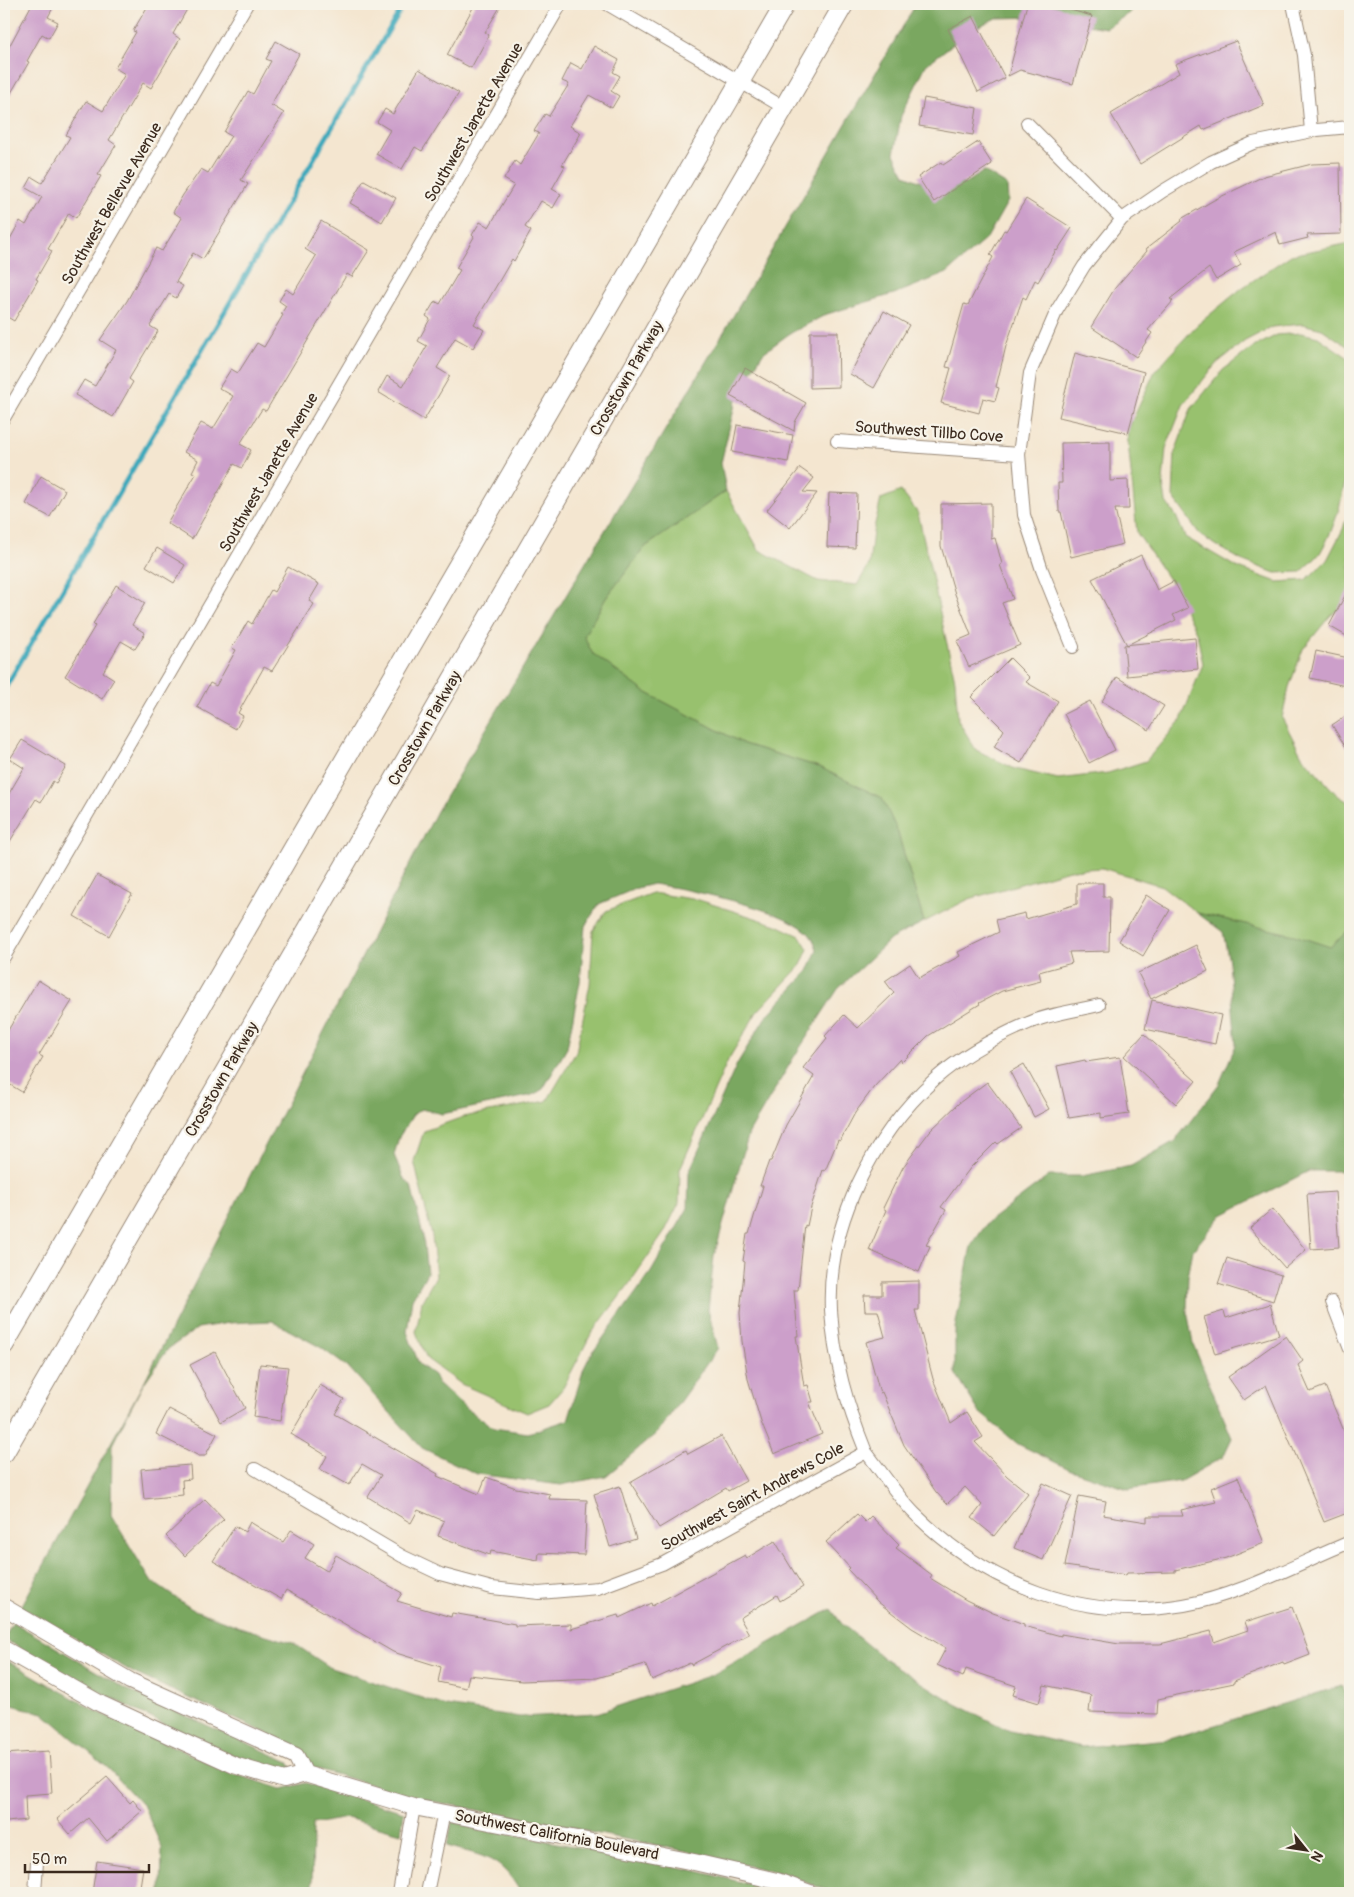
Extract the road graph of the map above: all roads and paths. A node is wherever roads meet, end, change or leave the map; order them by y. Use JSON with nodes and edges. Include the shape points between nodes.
{"nodes":[{"id":1,"x":246,"y":4,"type":"edge"},
{"id":2,"x":561,"y":4,"type":"edge"},
{"id":3,"x":607,"y":4,"type":"edge"},
{"id":4,"x":785,"y":4,"type":"edge"},
{"id":5,"x":844,"y":4,"type":"edge"},
{"id":6,"x":1293,"y":4,"type":"edge"},
{"id":7,"x":739,"y":82,"type":"junction"},
{"id":8,"x":783,"y":107,"type":"junction"},
{"id":9,"x":1028,"y":123,"type":"dead end"},
{"id":10,"x":1350,"y":127,"type":"edge"},
{"id":11,"x":1312,"y":131,"type":"junction"},
{"id":12,"x":1122,"y":219,"type":"junction"},
{"id":13,"x":4,"y":418,"type":"edge"},
{"id":14,"x":837,"y":441,"type":"dead end"},
{"id":15,"x":1019,"y":454,"type":"junction"},
{"id":16,"x":1073,"y":647,"type":"dead end"},
{"id":17,"x":4,"y":957,"type":"edge"},
{"id":18,"x":1099,"y":1005,"type":"dead end"},
{"id":19,"x":1332,"y":1302,"type":"dead end"},
{"id":20,"x":4,"y":1344,"type":"edge"},
{"id":21,"x":1350,"y":1349,"type":"edge"},
{"id":22,"x":866,"y":1452,"type":"junction"},
{"id":23,"x":4,"y":1453,"type":"edge"},
{"id":24,"x":254,"y":1469,"type":"dead end"},
{"id":25,"x":1350,"y":1542,"type":"edge"},
{"id":26,"x":4,"y":1607,"type":"edge"},
{"id":27,"x":4,"y":1649,"type":"edge"},
{"id":28,"x":305,"y":1774,"type":"junction"},
{"id":29,"x":414,"y":1806,"type":"junction"},
{"id":30,"x":444,"y":1812,"type":"junction"},
{"id":31,"x":37,"y":1862,"type":"dead end"},
{"id":32,"x":35,"y":1893,"type":"edge"},
{"id":33,"x":399,"y":1893,"type":"edge"},
{"id":34,"x":428,"y":1893,"type":"edge"},
{"id":35,"x":810,"y":1893,"type":"edge"}],
"edges":[{"from":1,"to":13,"type":"street","name":"Southwest Bellevue Avenue"},
{"from":2,"to":17,"type":"street","name":"Southwest Janette Avenue"},
{"from":3,"to":7,"type":"street"},
{"from":4,"to":7,"type":"main road"},
{"from":5,"to":8,"type":"main road","name":"Crosstown Parkway"},
{"from":6,"to":11,"type":"street","via":[[1304,55]]},
{"from":7,"to":8,"type":"street"},
{"from":7,"to":20,"type":"main road"},
{"from":8,"to":23,"type":"main road","name":"Crosstown Parkway"},
{"from":9,"to":12,"type":"street"},
{"from":10,"to":11,"type":"street"},
{"from":11,"to":12,"type":"street","via":[[1253,143],[1211,162]]},
{"from":12,"to":15,"type":"street","via":[[1084,266],[1057,310],[1030,373]]},
{"from":14,"to":15,"type":"street","name":"Southwest Tillbo Cove"},
{"from":15,"to":16,"type":"street","via":[[1024,515]]},
{"from":18,"to":22,"type":"street","via":[[1028,1023],[984,1045],[936,1078],[912,1103],[869,1162],[850,1202],[834,1258],[831,1308],[846,1404]]},
{"from":19,"to":21,"type":"street"},
{"from":22,"to":24,"type":"street","name":"Southwest Saint Andrews Cole","via":[[662,1564],[598,1588],[539,1592],[492,1588],[440,1574],[402,1556]]},
{"from":22,"to":25,"type":"street","name":"Southwest Saint Andrews Cole","via":[[914,1514],[967,1558],[1031,1592],[1086,1606],[1129,1609],[1184,1605],[1239,1589]]},
{"from":26,"to":28,"type":"street","via":[[130,1681],[296,1756]]},
{"from":27,"to":28,"type":"street","name":"Southwest California Boulevard","via":[[101,1704],[234,1765],[284,1780]]},
{"from":28,"to":29,"type":"street","name":"Southwest California Boulevard"},
{"from":29,"to":30,"type":"street","name":"Southwest California Boulevard"},
{"from":29,"to":33,"type":"street"},
{"from":30,"to":34,"type":"street"},
{"from":30,"to":35,"type":"street","name":"Southwest California Boulevard","via":[[694,1862]]},
{"from":31,"to":32,"type":"street"}]}
